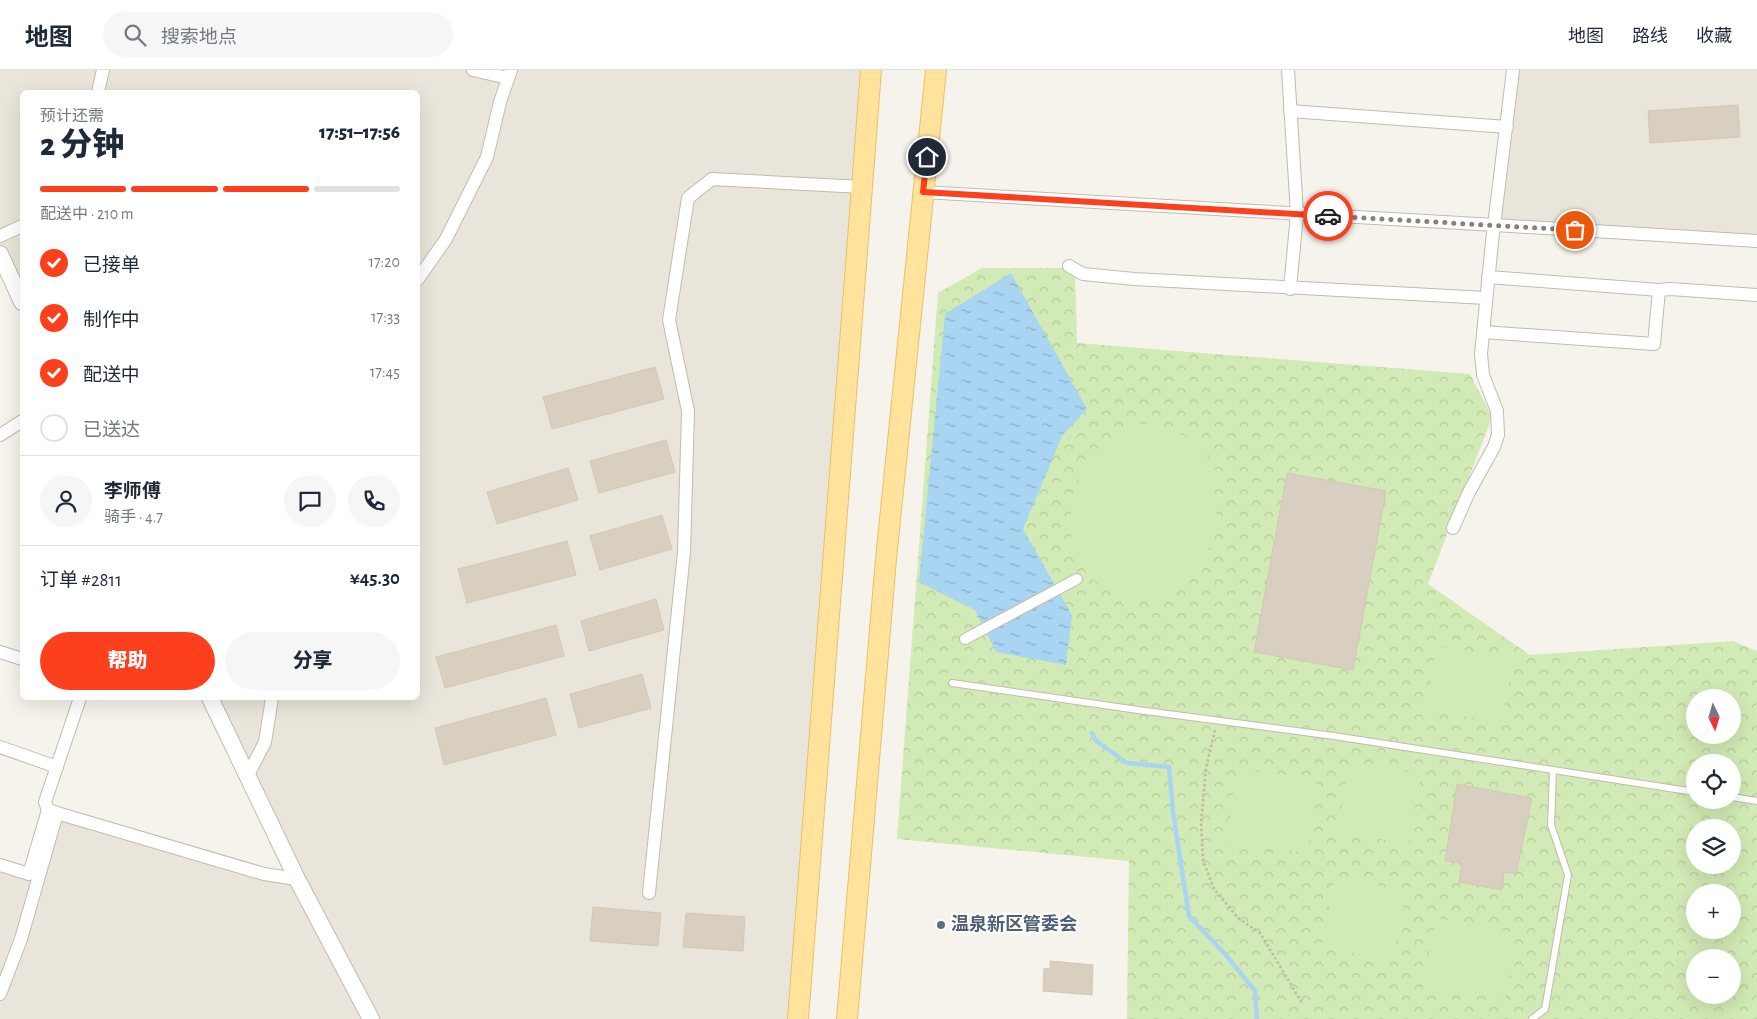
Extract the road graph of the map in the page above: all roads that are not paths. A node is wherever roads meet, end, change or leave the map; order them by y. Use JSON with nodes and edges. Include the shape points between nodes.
{"nodes":[{"id":1,"x":103,"y":70,"type":"edge"},
{"id":2,"x":473,"y":70,"type":"edge"},
{"id":3,"x":871,"y":70,"type":"edge"},
{"id":4,"x":936,"y":70,"type":"edge"},
{"id":5,"x":1288,"y":70,"type":"edge"},
{"id":6,"x":1514,"y":70,"type":"edge"},
{"id":7,"x":510,"y":74,"type":"edge"},
{"id":8,"x":98,"y":90,"type":"edge"},
{"id":9,"x":1290,"y":111,"type":"junction"},
{"id":10,"x":1507,"y":127,"type":"junction"},
{"id":11,"x":862,"y":187,"type":"junction"},
{"id":12,"x":923,"y":192,"type":"junction"},
{"id":13,"x":1297,"y":214,"type":"junction"},
{"id":14,"x":1496,"y":224,"type":"junction"},
{"id":15,"x":20,"y":227,"type":"edge"},
{"id":16,"x":0,"y":236,"type":"edge"},
{"id":17,"x":1757,"y":241,"type":"edge"},
{"id":18,"x":0,"y":254,"type":"edge"},
{"id":19,"x":1069,"y":266,"type":"dead end"},
{"id":20,"x":420,"y":276,"type":"edge"},
{"id":21,"x":1488,"y":277,"type":"junction"},
{"id":22,"x":1290,"y":289,"type":"junction"},
{"id":23,"x":1659,"y":290,"type":"junction"},
{"id":24,"x":1757,"y":295,"type":"edge"},
{"id":25,"x":20,"y":298,"type":"edge"},
{"id":26,"x":1486,"y":298,"type":"junction"},
{"id":27,"x":1483,"y":332,"type":"junction"},
{"id":28,"x":20,"y":422,"type":"edge"},
{"id":29,"x":0,"y":435,"type":"edge"},
{"id":30,"x":1453,"y":528,"type":"dead end"},
{"id":31,"x":1077,"y":579,"type":"dead end"},
{"id":32,"x":965,"y":639,"type":"dead end"},
{"id":33,"x":0,"y":652,"type":"edge"},
{"id":34,"x":20,"y":658,"type":"edge"},
{"id":35,"x":952,"y":683,"type":"dead end"},
{"id":36,"x":79,"y":700,"type":"edge"},
{"id":37,"x":211,"y":700,"type":"edge"},
{"id":38,"x":272,"y":700,"type":"edge"},
{"id":39,"x":0,"y":747,"type":"edge"},
{"id":40,"x":57,"y":767,"type":"junction"},
{"id":41,"x":1553,"y":770,"type":"junction"},
{"id":42,"x":247,"y":777,"type":"junction"},
{"id":43,"x":1686,"y":791,"type":"edge"},
{"id":44,"x":1741,"y":798,"type":"edge"},
{"id":45,"x":1757,"y":801,"type":"edge"},
{"id":46,"x":52,"y":812,"type":"junction"},
{"id":47,"x":0,"y":865,"type":"edge"},
{"id":48,"x":297,"y":878,"type":"junction"},
{"id":49,"x":649,"y":893,"type":"dead end"},
{"id":50,"x":0,"y":994,"type":"edge"},
{"id":51,"x":370,"y":1019,"type":"edge"},
{"id":52,"x":798,"y":1019,"type":"edge"},
{"id":53,"x":847,"y":1019,"type":"edge"},
{"id":54,"x":1532,"y":1019,"type":"edge"}],
"edges":[{"from":1,"to":8,"type":"street"},
{"from":2,"to":7,"type":"street"},
{"from":3,"to":11,"type":"main road"},
{"from":4,"to":12,"type":"main road"},
{"from":5,"to":9,"type":"street"},
{"from":6,"to":10,"type":"street"},
{"from":7,"to":20,"type":"street","via":[[487,157],[446,239]]},
{"from":9,"to":10,"type":"street"},
{"from":9,"to":13,"type":"street"},
{"from":10,"to":14,"type":"street"},
{"from":11,"to":49,"type":"street","via":[[712,179],[688,198],[669,320],[688,411],[684,552]]},
{"from":11,"to":52,"type":"main road"},
{"from":12,"to":13,"type":"street"},
{"from":12,"to":53,"type":"main road","via":[[886,559]]},
{"from":13,"to":14,"type":"street"},
{"from":13,"to":22,"type":"street"},
{"from":14,"to":17,"type":"street"},
{"from":14,"to":21,"type":"street"},
{"from":15,"to":16,"type":"street"},
{"from":18,"to":25,"type":"street"},
{"from":19,"to":22,"type":"street","via":[[1083,274]]},
{"from":21,"to":23,"type":"street"},
{"from":21,"to":26,"type":"street"},
{"from":22,"to":26,"type":"street"},
{"from":23,"to":24,"type":"street"},
{"from":23,"to":27,"type":"street","via":[[1654,344]]},
{"from":26,"to":27,"type":"street"},
{"from":27,"to":30,"type":"street","via":[[1481,365],[1497,411],[1498,435]]},
{"from":28,"to":29,"type":"street"},
{"from":31,"to":32,"type":"street"},
{"from":33,"to":34,"type":"street"},
{"from":35,"to":41,"type":"lane"},
{"from":36,"to":40,"type":"street"},
{"from":37,"to":42,"type":"street"},
{"from":38,"to":42,"type":"street","via":[[265,742]]},
{"from":39,"to":40,"type":"street"},
{"from":40,"to":46,"type":"street","via":[[45,802]]},
{"from":41,"to":43,"type":"lane"},
{"from":41,"to":54,"type":"lane","via":[[1552,825],[1568,875],[1545,1009]]},
{"from":42,"to":48,"type":"street"},
{"from":44,"to":45,"type":"lane"},
{"from":46,"to":47,"type":"street","via":[[29,874]]},
{"from":46,"to":48,"type":"street","via":[[264,874]]},
{"from":46,"to":50,"type":"street","via":[[21,938]]},
{"from":48,"to":51,"type":"street"}]}
